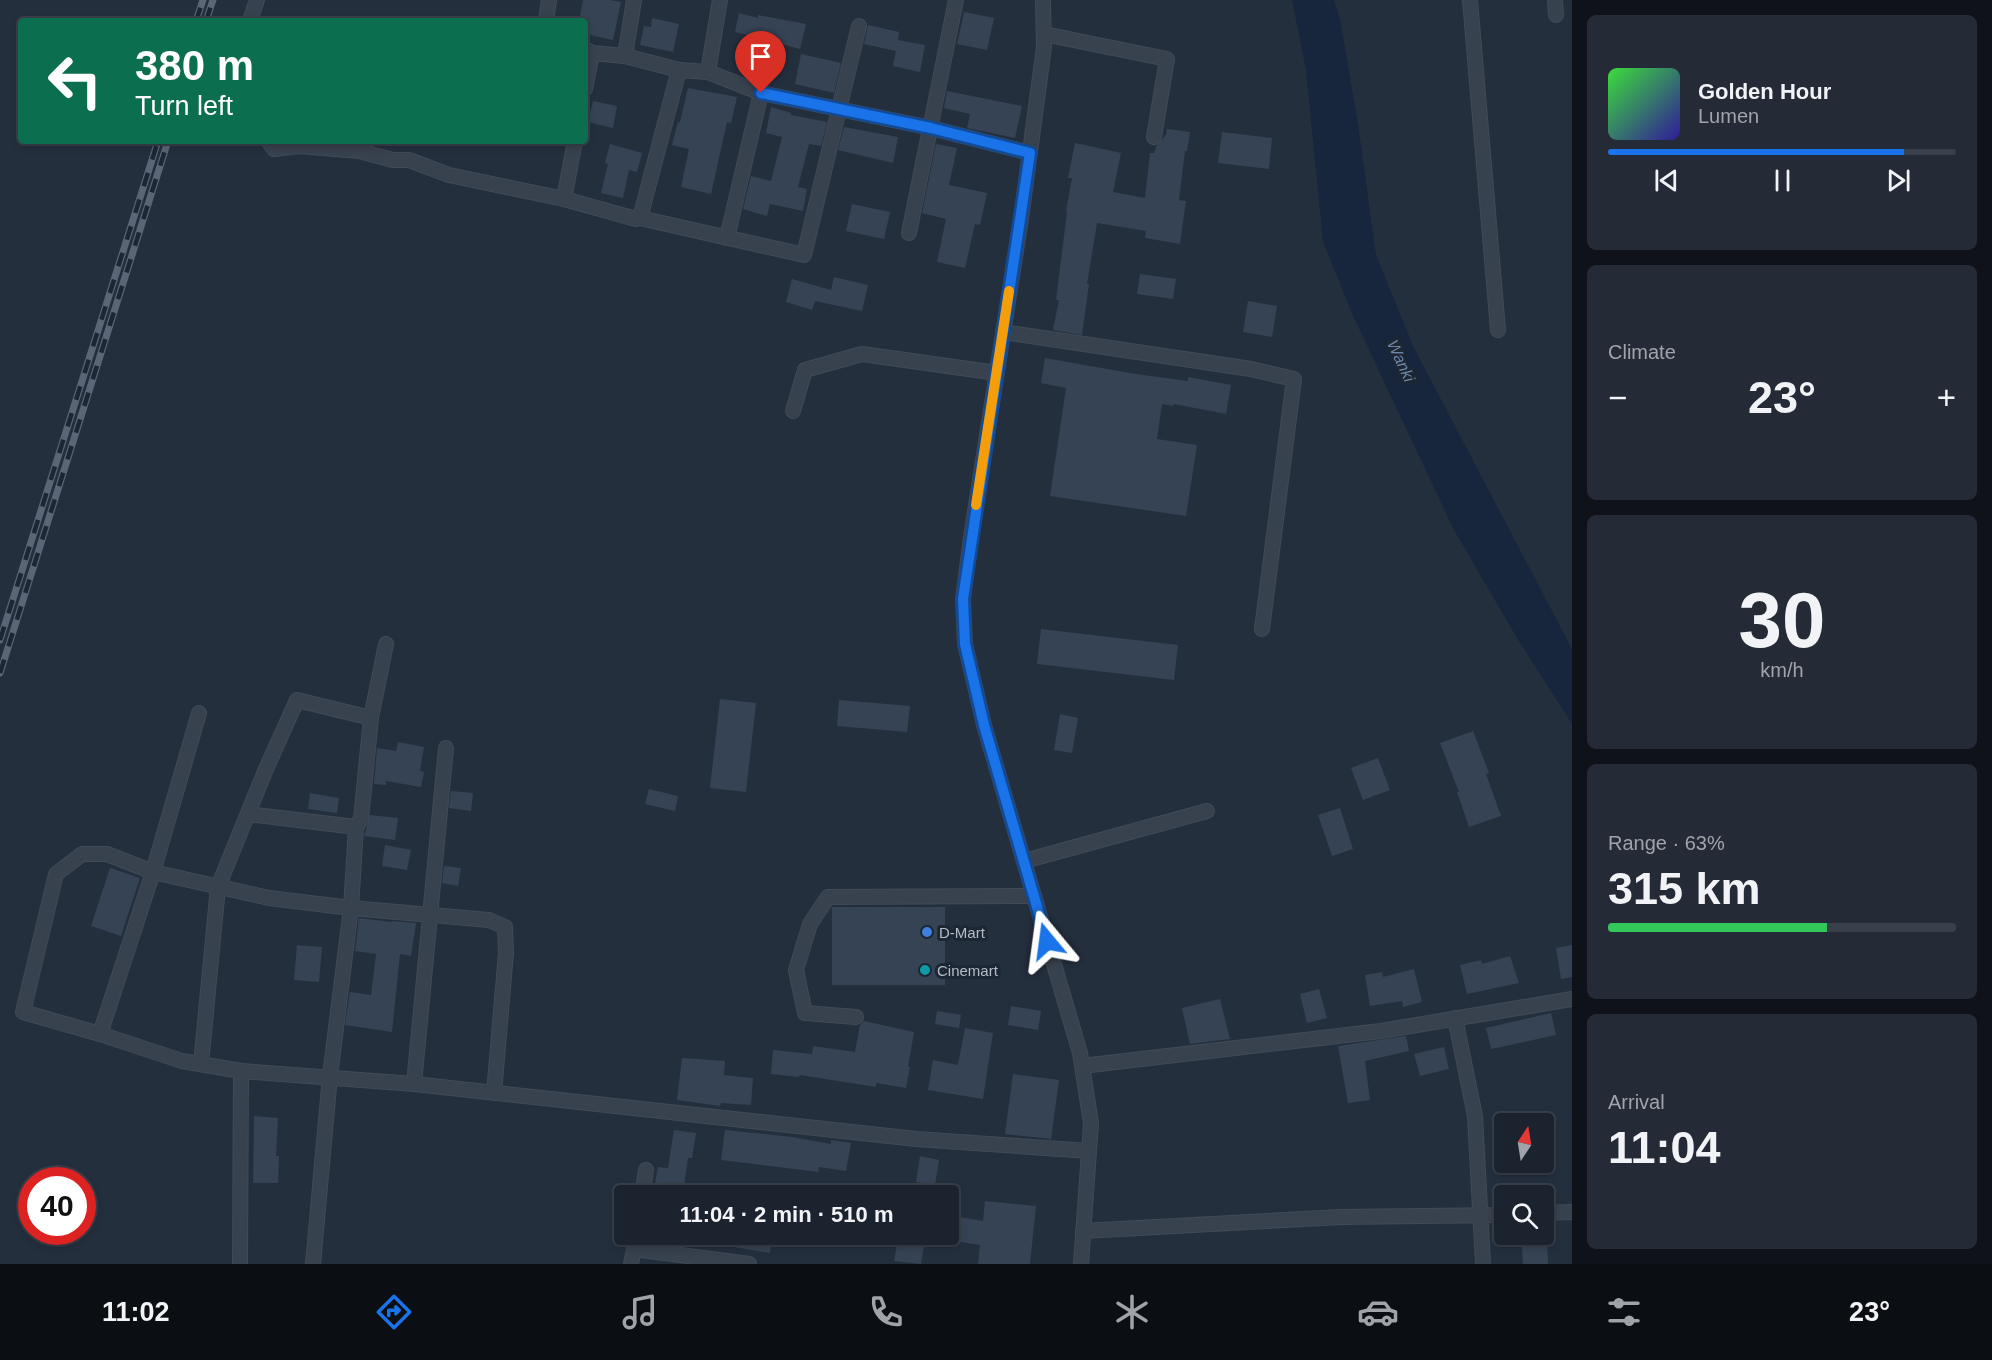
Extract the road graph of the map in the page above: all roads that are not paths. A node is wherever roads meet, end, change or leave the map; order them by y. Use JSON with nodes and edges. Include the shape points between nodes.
{"nodes":[{"id":1,"x":257,"y":0,"type":"edge"},
{"id":2,"x":549,"y":0,"type":"edge"},
{"id":3,"x":634,"y":0,"type":"edge"},
{"id":4,"x":720,"y":0,"type":"edge"},
{"id":5,"x":956,"y":0,"type":"edge"},
{"id":6,"x":1043,"y":0,"type":"edge"},
{"id":7,"x":1470,"y":0,"type":"edge"},
{"id":8,"x":1555,"y":0,"type":"edge"},
{"id":9,"x":1556,"y":15,"type":"dead end"},
{"id":10,"x":251,"y":18,"type":"edge"},
{"id":11,"x":546,"y":18,"type":"edge"},
{"id":12,"x":859,"y":26,"type":"dead end"},
{"id":13,"x":1044,"y":34,"type":"junction"},
{"id":14,"x":589,"y":51,"type":"edge"},
{"id":15,"x":626,"y":56,"type":"junction"},
{"id":16,"x":679,"y":69,"type":"junction"},
{"id":17,"x":708,"y":72,"type":"junction"},
{"id":18,"x":761,"y":93,"type":"junction"},
{"id":19,"x":840,"y":109,"type":"junction"},
{"id":20,"x":931,"y":128,"type":"junction"},
{"id":21,"x":1154,"y":138,"type":"dead end"},
{"id":22,"x":270,"y":144,"type":"edge"},
{"id":23,"x":574,"y":144,"type":"edge"},
{"id":24,"x":1030,"y":153,"type":"junction"},
{"id":25,"x":564,"y":199,"type":"junction"},
{"id":26,"x":640,"y":218,"type":"junction"},
{"id":27,"x":909,"y":233,"type":"dead end"},
{"id":28,"x":727,"y":238,"type":"junction"},
{"id":29,"x":1498,"y":330,"type":"dead end"},
{"id":30,"x":1003,"y":332,"type":"junction"},
{"id":31,"x":997,"y":373,"type":"junction"},
{"id":32,"x":793,"y":411,"type":"dead end"},
{"id":33,"x":1262,"y":629,"type":"dead end"},
{"id":34,"x":386,"y":644,"type":"dead end"},
{"id":35,"x":200,"y":714,"type":"dead end"},
{"id":36,"x":371,"y":718,"type":"junction"},
{"id":37,"x":446,"y":748,"type":"dead end"},
{"id":38,"x":1207,"y":811,"type":"dead end"},
{"id":39,"x":248,"y":814,"type":"junction"},
{"id":40,"x":356,"y":827,"type":"junction"},
{"id":41,"x":1024,"y":861,"type":"junction"},
{"id":42,"x":153,"y":872,"type":"junction"},
{"id":43,"x":218,"y":887,"type":"junction"},
{"id":44,"x":1034,"y":896,"type":"junction"},
{"id":45,"x":351,"y":908,"type":"junction"},
{"id":46,"x":431,"y":915,"type":"junction"},
{"id":47,"x":1572,"y":999,"type":"edge"},
{"id":48,"x":856,"y":1017,"type":"dead end"},
{"id":49,"x":1455,"y":1018,"type":"junction"},
{"id":50,"x":100,"y":1034,"type":"junction"},
{"id":51,"x":201,"y":1064,"type":"junction"},
{"id":52,"x":1082,"y":1066,"type":"junction"},
{"id":53,"x":241,"y":1071,"type":"junction"},
{"id":54,"x":330,"y":1076,"type":"junction"},
{"id":55,"x":414,"y":1084,"type":"junction"},
{"id":56,"x":494,"y":1093,"type":"junction"},
{"id":57,"x":1089,"y":1151,"type":"junction"},
{"id":58,"x":646,"y":1170,"type":"dead end"},
{"id":59,"x":644,"y":1185,"type":"edge"},
{"id":60,"x":1572,"y":1212,"type":"edge"},
{"id":61,"x":1554,"y":1213,"type":"edge"},
{"id":62,"x":1494,"y":1215,"type":"edge"},
{"id":63,"x":1480,"y":1216,"type":"junction"},
{"id":64,"x":1083,"y":1231,"type":"junction"},
{"id":65,"x":635,"y":1245,"type":"edge"},
{"id":66,"x":650,"y":1245,"type":"edge"},
{"id":67,"x":240,"y":1264,"type":"edge"},
{"id":68,"x":313,"y":1264,"type":"edge"},
{"id":69,"x":632,"y":1264,"type":"edge"},
{"id":70,"x":748,"y":1264,"type":"edge"},
{"id":71,"x":1081,"y":1264,"type":"edge"},
{"id":72,"x":1483,"y":1264,"type":"edge"}],
"edges":[{"from":1,"to":10,"type":"street"},
{"from":2,"to":11,"type":"street"},
{"from":3,"to":15,"type":"street"},
{"from":4,"to":17,"type":"street"},
{"from":5,"to":20,"type":"street"},
{"from":6,"to":13,"type":"street"},
{"from":7,"to":29,"type":"street"},
{"from":8,"to":9,"type":"street"},
{"from":12,"to":19,"type":"street"},
{"from":13,"to":21,"type":"street","via":[[1167,59]]},
{"from":13,"to":24,"type":"street"},
{"from":14,"to":15,"type":"street"},
{"from":15,"to":16,"type":"street"},
{"from":16,"to":17,"type":"street"},
{"from":16,"to":26,"type":"street"},
{"from":17,"to":18,"type":"street"},
{"from":18,"to":19,"type":"street"},
{"from":18,"to":28,"type":"street"},
{"from":19,"to":20,"type":"street"},
{"from":19,"to":28,"type":"street","via":[[804,255]]},
{"from":20,"to":24,"type":"street"},
{"from":20,"to":27,"type":"street"},
{"from":22,"to":25,"type":"street","via":[[274,149],[299,146],[349,150],[409,160],[449,175]]},
{"from":23,"to":25,"type":"street"},
{"from":24,"to":30,"type":"street"},
{"from":25,"to":26,"type":"street"},
{"from":26,"to":28,"type":"street"},
{"from":30,"to":31,"type":"street"},
{"from":30,"to":33,"type":"street","via":[[1251,369],[1294,379]]},
{"from":31,"to":32,"type":"street","via":[[862,354],[805,370]]},
{"from":31,"to":41,"type":"street","via":[[963,599],[965,644]]},
{"from":34,"to":36,"type":"street"},
{"from":35,"to":42,"type":"street"},
{"from":36,"to":39,"type":"street","via":[[297,700]]},
{"from":36,"to":40,"type":"street","via":[[361,819]]},
{"from":37,"to":46,"type":"street"},
{"from":38,"to":41,"type":"street"},
{"from":39,"to":40,"type":"street"},
{"from":39,"to":43,"type":"street"},
{"from":40,"to":45,"type":"street"},
{"from":41,"to":44,"type":"street"},
{"from":42,"to":43,"type":"street"},
{"from":42,"to":50,"type":"street"},
{"from":42,"to":50,"type":"street","via":[[107,854],[82,854],[56,874],[23,1012]]},
{"from":43,"to":45,"type":"street"},
{"from":43,"to":51,"type":"street"},
{"from":44,"to":48,"type":"street","via":[[828,897],[810,924],[796,970],[805,1013]]},
{"from":44,"to":52,"type":"street"},
{"from":45,"to":46,"type":"street"},
{"from":45,"to":54,"type":"street"},
{"from":46,"to":55,"type":"street"},
{"from":46,"to":56,"type":"street","via":[[489,920],[506,927]]},
{"from":47,"to":49,"type":"street"},
{"from":49,"to":52,"type":"street","via":[[1381,1031]]},
{"from":49,"to":63,"type":"street","via":[[1475,1116]]},
{"from":50,"to":51,"type":"street"},
{"from":51,"to":53,"type":"street"},
{"from":52,"to":57,"type":"street","via":[[1091,1123]]},
{"from":53,"to":54,"type":"street"},
{"from":53,"to":67,"type":"street"},
{"from":54,"to":55,"type":"street"},
{"from":54,"to":68,"type":"street"},
{"from":55,"to":56,"type":"street"},
{"from":56,"to":57,"type":"street","via":[[916,1139]]},
{"from":57,"to":64,"type":"street"},
{"from":58,"to":59,"type":"street"},
{"from":60,"to":61,"type":"street"},
{"from":62,"to":63,"type":"street"},
{"from":63,"to":64,"type":"street","via":[[1341,1217]]},
{"from":63,"to":72,"type":"street"},
{"from":64,"to":71,"type":"street"},
{"from":65,"to":69,"type":"street"},
{"from":66,"to":70,"type":"street"}]}
